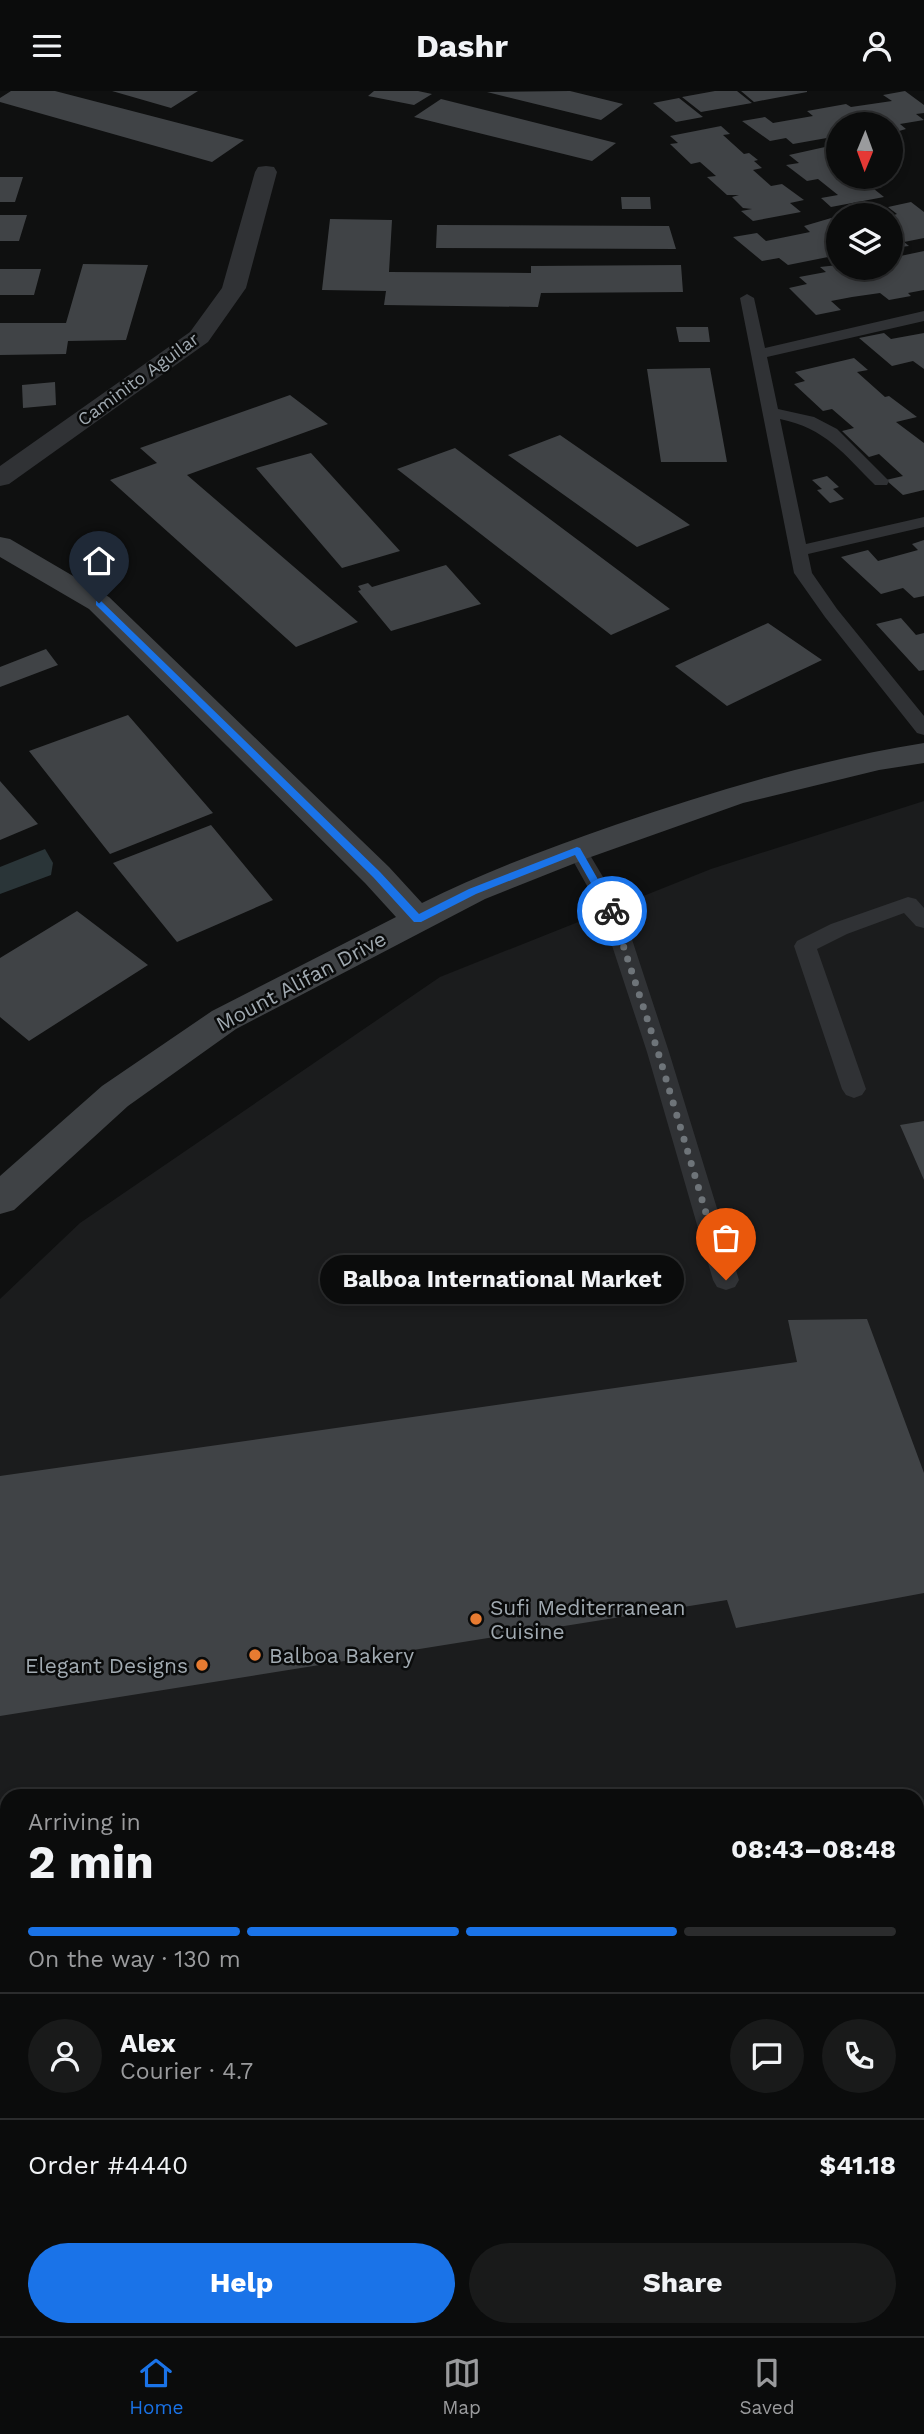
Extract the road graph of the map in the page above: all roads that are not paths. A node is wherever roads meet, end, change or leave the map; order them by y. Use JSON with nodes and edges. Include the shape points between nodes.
{"nodes":[{"id":1,"x":266,"y":172,"type":"dead end"},
{"id":2,"x":747,"y":297,"type":"dead end"},
{"id":3,"x":924,"y":316,"type":"edge"},
{"id":4,"x":761,"y":354,"type":"junction"},
{"id":5,"x":772,"y":413,"type":"junction"},
{"id":6,"x":0,"y":478,"type":"edge"},
{"id":7,"x":881,"y":481,"type":"dead end"},
{"id":8,"x":924,"y":522,"type":"edge"},
{"id":9,"x":0,"y":545,"type":"edge"},
{"id":10,"x":798,"y":551,"type":"junction"},
{"id":11,"x":924,"y":729,"type":"edge"},
{"id":12,"x":924,"y":753,"type":"edge"},
{"id":13,"x":577,"y":851,"type":"junction"},
{"id":14,"x":417,"y":919,"type":"junction"},
{"id":15,"x":924,"y":921,"type":"edge"},
{"id":16,"x":854,"y":1089,"type":"dead end"},
{"id":17,"x":0,"y":1199,"type":"edge"},
{"id":18,"x":726,"y":1280,"type":"dead end"}],
"edges":[{"from":1,"to":6,"type":"street","name":"Caminito Aguilar","via":[[234,288],[199,337]]},
{"from":2,"to":4,"type":"lane"},
{"from":3,"to":4,"type":"lane"},
{"from":4,"to":5,"type":"lane"},
{"from":5,"to":7,"type":"lane","via":[[808,420],[831,432]]},
{"from":5,"to":10,"type":"lane"},
{"from":8,"to":10,"type":"lane"},
{"from":9,"to":14,"type":"main road","via":[[99,603]]},
{"from":10,"to":11,"type":"lane","via":[[803,573],[824,603]]},
{"from":12,"to":13,"type":"main road","name":"Mount Alifan Drive","via":[[734,795]]},
{"from":13,"to":14,"type":"main road","name":"Mount Alifan Drive","via":[[473,891]]},
{"from":13,"to":18,"type":"lane","via":[[611,909]]},
{"from":14,"to":17,"type":"main road","name":"Mount Alifan Drive","via":[[224,1020],[115,1096]]},
{"from":15,"to":16,"type":"lane","via":[[908,904],[806,946]]}]}
